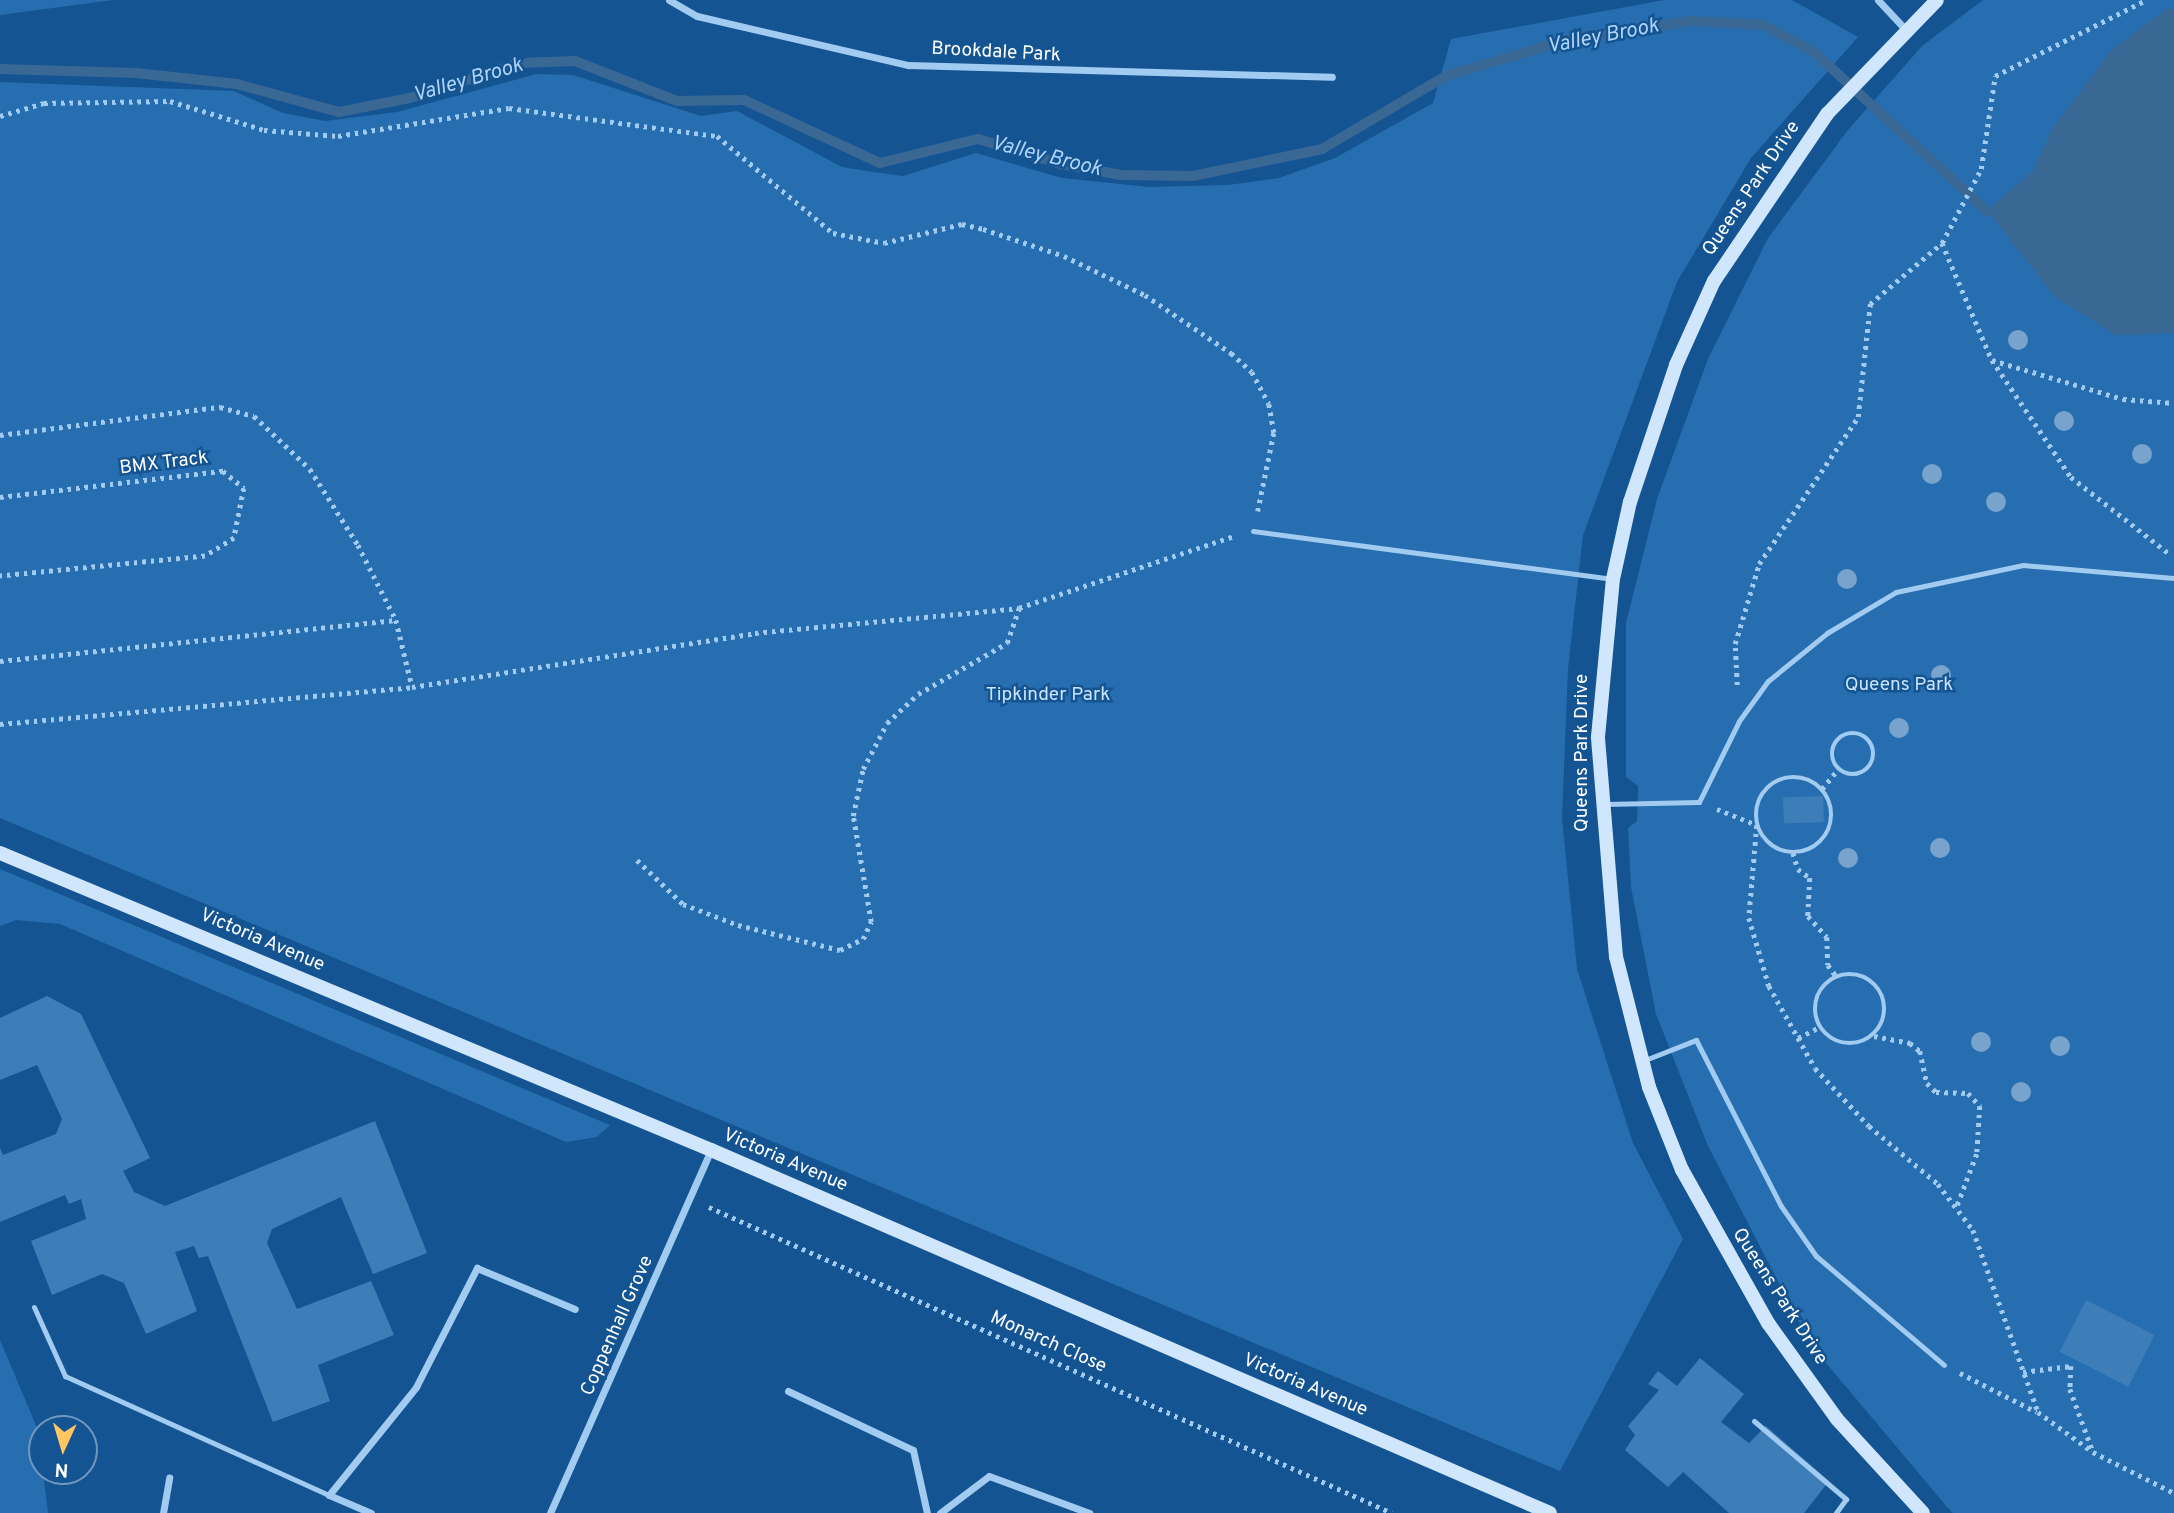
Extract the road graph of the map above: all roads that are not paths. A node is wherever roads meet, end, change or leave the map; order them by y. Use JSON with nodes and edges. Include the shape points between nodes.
{"nodes":[{"id":1,"x":669,"y":0,"type":"edge"},
{"id":2,"x":1878,"y":0,"type":"edge"},
{"id":3,"x":1937,"y":0,"type":"edge"},
{"id":4,"x":1905,"y":29,"type":"junction"},
{"id":5,"x":1332,"y":77,"type":"dead end"},
{"id":6,"x":1253,"y":531,"type":"road end"},
{"id":7,"x":2174,"y":578,"type":"edge"},
{"id":8,"x":1613,"y":579,"type":"junction"},
{"id":9,"x":1600,"y":804,"type":"junction"},
{"id":10,"x":0,"y":853,"type":"edge"},
{"id":11,"x":1642,"y":1061,"type":"junction"},
{"id":12,"x":711,"y":1150,"type":"junction"},
{"id":13,"x":34,"y":1307,"type":"dead end"},
{"id":14,"x":575,"y":1309,"type":"dead end"},
{"id":15,"x":1944,"y":1365,"type":"road end"},
{"id":16,"x":788,"y":1391,"type":"dead end"},
{"id":17,"x":1754,"y":1421,"type":"dead end"},
{"id":18,"x":169,"y":1478,"type":"dead end"},
{"id":19,"x":329,"y":1495,"type":"junction"},
{"id":20,"x":163,"y":1513,"type":"edge"},
{"id":21,"x":371,"y":1513,"type":"edge"},
{"id":22,"x":550,"y":1513,"type":"edge"},
{"id":23,"x":927,"y":1513,"type":"edge"},
{"id":24,"x":940,"y":1513,"type":"edge"},
{"id":25,"x":1089,"y":1513,"type":"edge"},
{"id":26,"x":1550,"y":1513,"type":"edge"},
{"id":27,"x":1836,"y":1513,"type":"edge"},
{"id":28,"x":1923,"y":1513,"type":"edge"}],
"edges":[{"from":1,"to":5,"type":"street","name":"Brookdale Park","via":[[697,16],[908,65]]},
{"from":2,"to":4,"type":"street"},
{"from":3,"to":4,"type":"street","name":"Queens Park Drive"},
{"from":4,"to":8,"type":"street","name":"Queens Park Drive","via":[[1827,114],[1714,281],[1650,438]]},
{"from":6,"to":8,"type":"lane"},
{"from":7,"to":9,"type":"lane","via":[[2023,565],[1896,592],[1827,633],[1768,681],[1739,721],[1699,803]]},
{"from":8,"to":9,"type":"street","name":"Queens Park Drive","via":[[1599,681]]},
{"from":9,"to":11,"type":"street","name":"Queens Park Drive","via":[[1616,957]]},
{"from":10,"to":12,"type":"street","name":"Victoria Avenue"},
{"from":11,"to":15,"type":"lane","via":[[1696,1040],[1781,1206],[1816,1256]]},
{"from":11,"to":28,"type":"street","name":"Queens Park Drive","via":[[1682,1170],[1768,1323],[1837,1419]]},
{"from":12,"to":22,"type":"street","name":"Coppenhall Grove"},
{"from":12,"to":26,"type":"street","name":"Victoria Avenue"},
{"from":13,"to":19,"type":"lane","via":[[65,1376]]},
{"from":14,"to":19,"type":"street","via":[[477,1268],[416,1387]]},
{"from":16,"to":23,"type":"street","via":[[913,1450]]},
{"from":17,"to":27,"type":"lane","via":[[1846,1499]]},
{"from":18,"to":20,"type":"street"},
{"from":19,"to":21,"type":"street"},
{"from":24,"to":25,"type":"street","via":[[989,1476]]}]}
